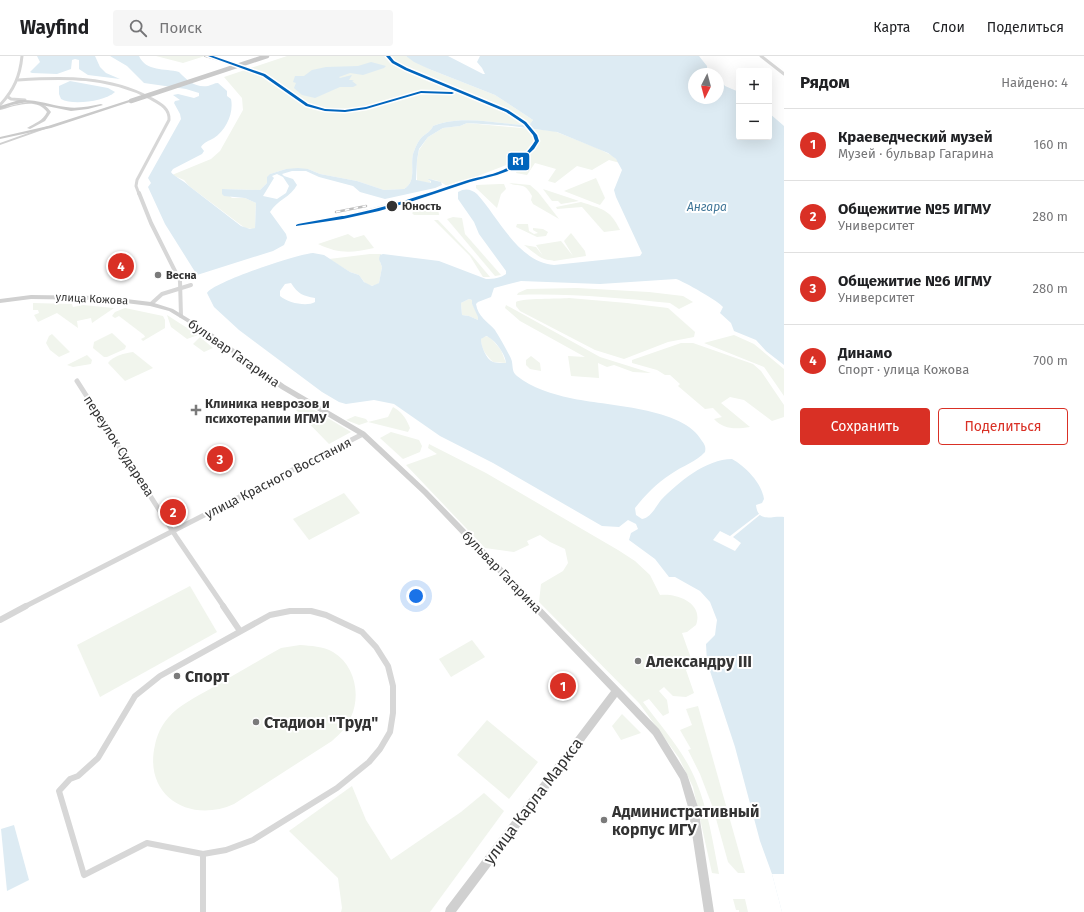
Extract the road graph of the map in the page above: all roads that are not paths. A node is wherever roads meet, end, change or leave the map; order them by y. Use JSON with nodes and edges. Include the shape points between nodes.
{"nodes":[{"id":1,"x":22,"y":56,"type":"edge"},
{"id":2,"x":256,"y":56,"type":"edge"},
{"id":3,"x":267,"y":56,"type":"edge"},
{"id":4,"x":761,"y":56,"type":"edge"},
{"id":5,"x":784,"y":74,"type":"edge"},
{"id":6,"x":18,"y":80,"type":"junction"},
{"id":7,"x":8,"y":97,"type":"junction"},
{"id":8,"x":129,"y":99,"type":"junction"},
{"id":9,"x":26,"y":100,"type":"junction"},
{"id":10,"x":111,"y":103,"type":"junction"},
{"id":11,"x":0,"y":107,"type":"edge"},
{"id":12,"x":49,"y":127,"type":"junction"},
{"id":13,"x":29,"y":128,"type":"junction"},
{"id":14,"x":0,"y":134,"type":"edge"},
{"id":15,"x":0,"y":138,"type":"edge"},
{"id":16,"x":0,"y":144,"type":"edge"},
{"id":17,"x":190,"y":285,"type":"dead end"},
{"id":18,"x":180,"y":288,"type":"junction"},
{"id":19,"x":0,"y":301,"type":"edge"},
{"id":20,"x":151,"y":304,"type":"junction"},
{"id":21,"x":181,"y":316,"type":"junction"},
{"id":22,"x":77,"y":381,"type":"dead end"},
{"id":23,"x":363,"y":434,"type":"junction"},
{"id":24,"x":173,"y":531,"type":"junction"},
{"id":25,"x":0,"y":620,"type":"edge"},
{"id":26,"x":240,"y":631,"type":"junction"},
{"id":27,"x":616,"y":691,"type":"junction"},
{"id":28,"x":203,"y":854,"type":"junction"},
{"id":29,"x":203,"y":912,"type":"edge"},
{"id":30,"x":450,"y":912,"type":"edge"},
{"id":31,"x":709,"y":912,"type":"edge"}],
"edges":[{"from":1,"to":6,"type":"street"},
{"from":2,"to":8,"type":"main road"},
{"from":3,"to":8,"type":"main road","bridge":true},
{"from":4,"to":5,"type":"street"},
{"from":6,"to":7,"type":"street"},
{"from":6,"to":18,"type":"street","via":[[67,77],[92,80],[140,91],[167,110],[170,116],[168,124],[136,186],[150,223],[180,281]]},
{"from":7,"to":9,"type":"street"},
{"from":7,"to":11,"type":"street"},
{"from":8,"to":10,"type":"main road"},
{"from":8,"to":12,"type":"main road"},
{"from":9,"to":10,"type":"main road","via":[[74,109]]},
{"from":9,"to":11,"type":"main road"},
{"from":10,"to":13,"type":"main road"},
{"from":11,"to":13,"type":"street","via":[[27,103],[46,106],[49,112],[46,118]]},
{"from":12,"to":15,"type":"main road"},
{"from":12,"to":16,"type":"street"},
{"from":13,"to":14,"type":"main road"},
{"from":17,"to":18,"type":"street"},
{"from":18,"to":20,"type":"street","via":[[162,294]]},
{"from":18,"to":21,"type":"street"},
{"from":19,"to":20,"type":"street","name":"улица Кожова","via":[[73,297],[120,299]]},
{"from":20,"to":21,"type":"street","name":"улица Кожова"},
{"from":21,"to":23,"type":"street","name":"бульвар Гагарина","via":[[283,387]]},
{"from":22,"to":24,"type":"street","name":"переулок Сударева"},
{"from":23,"to":24,"type":"street","name":"улица Красного Восстания"},
{"from":23,"to":27,"type":"street","name":"бульвар Гагарина","via":[[425,492]]},
{"from":24,"to":25,"type":"street","name":"улица Красного Восстания"},
{"from":24,"to":26,"type":"street","name":"переулок Сударева"},
{"from":26,"to":28,"type":"street","via":[[160,676],[135,696],[98,758],[78,776],[70,779],[59,791],[84,875],[147,843]]},
{"from":26,"to":28,"type":"street","via":[[270,615],[290,611],[311,611],[326,615],[362,632],[388,666],[393,686],[390,732],[369,762],[337,788],[253,840],[226,850]]},
{"from":27,"to":30,"type":"street","name":"улица Карла Маркса"},
{"from":27,"to":31,"type":"street","name":"бульвар Гагарина","via":[[656,732],[684,777],[693,807]]},
{"from":28,"to":29,"type":"street"}]}
